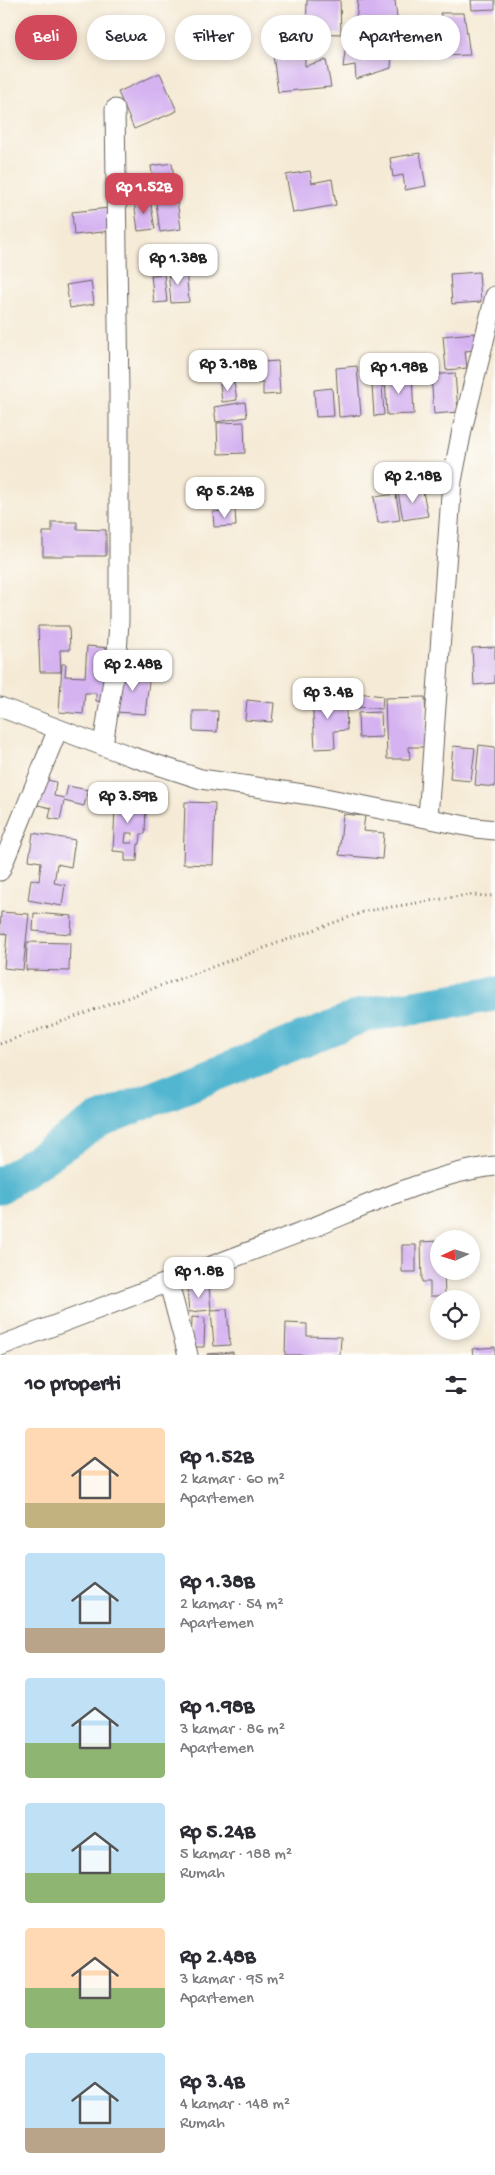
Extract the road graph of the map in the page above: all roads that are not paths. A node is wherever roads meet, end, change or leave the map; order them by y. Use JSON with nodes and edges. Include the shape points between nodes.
{"nodes":[{"id":1,"x":115,"y":109,"type":"dead end"},
{"id":2,"x":495,"y":296,"type":"edge"},
{"id":3,"x":0,"y":707,"type":"edge"},
{"id":4,"x":58,"y":729,"type":"junction"},
{"id":5,"x":103,"y":745,"type":"junction"},
{"id":6,"x":428,"y":818,"type":"junction"},
{"id":7,"x":495,"y":830,"type":"edge"},
{"id":8,"x":0,"y":871,"type":"edge"},
{"id":9,"x":495,"y":1166,"type":"edge"},
{"id":10,"x":169,"y":1284,"type":"junction"},
{"id":11,"x":0,"y":1346,"type":"edge"},
{"id":12,"x":188,"y":1355,"type":"edge"}],
"edges":[{"from":1,"to":5,"type":"street","via":[[119,621]]},
{"from":2,"to":6,"type":"street","via":[[452,481]]},
{"from":3,"to":4,"type":"street"},
{"from":4,"to":5,"type":"street"},
{"from":4,"to":8,"type":"street"},
{"from":5,"to":6,"type":"street","via":[[201,779],[310,795]]},
{"from":6,"to":7,"type":"street"},
{"from":9,"to":10,"type":"street","via":[[472,1168],[412,1188]]},
{"from":10,"to":11,"type":"street"},
{"from":10,"to":12,"type":"street"}]}
